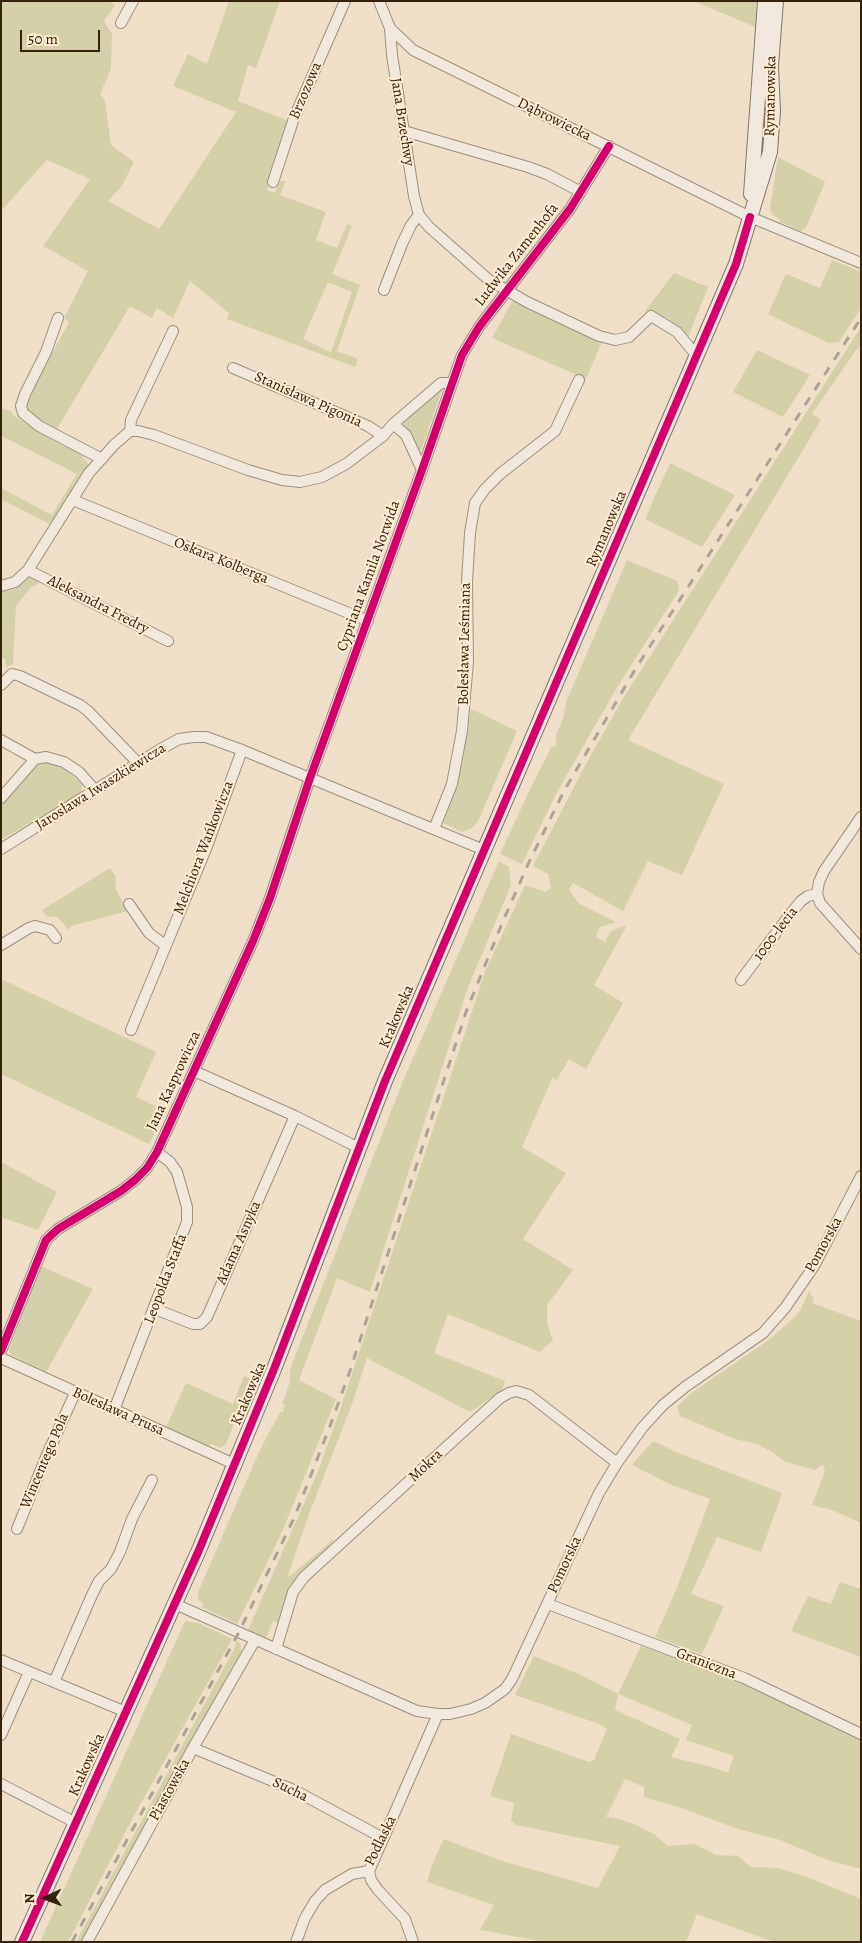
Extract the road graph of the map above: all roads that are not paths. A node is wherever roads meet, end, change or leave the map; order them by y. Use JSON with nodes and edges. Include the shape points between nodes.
{"nodes":[{"id":1,"x":133,"y":1,"type":"edge"},
{"id":2,"x":345,"y":1,"type":"edge"},
{"id":3,"x":378,"y":1,"type":"edge"},
{"id":4,"x":766,"y":1,"type":"edge"},
{"id":5,"x":776,"y":1,"type":"edge"},
{"id":6,"x":121,"y":23,"type":"dead end"},
{"id":7,"x":390,"y":28,"type":"junction"},
{"id":8,"x":404,"y":131,"type":"junction"},
{"id":9,"x":608,"y":146,"type":"junction"},
{"id":10,"x":273,"y":182,"type":"dead end"},
{"id":11,"x":581,"y":192,"type":"junction"},
{"id":12,"x":419,"y":215,"type":"junction"},
{"id":13,"x":750,"y":217,"type":"junction"},
{"id":14,"x":861,"y":263,"type":"edge"},
{"id":15,"x":384,"y":290,"type":"dead end"},
{"id":16,"x":506,"y":291,"type":"junction"},
{"id":17,"x":58,"y":318,"type":"dead end"},
{"id":18,"x":173,"y":331,"type":"dead end"},
{"id":19,"x":697,"y":356,"type":"junction"},
{"id":20,"x":233,"y":368,"type":"dead end"},
{"id":21,"x":579,"y":380,"type":"dead end"},
{"id":22,"x":451,"y":383,"type":"junction"},
{"id":23,"x":393,"y":424,"type":"junction"},
{"id":24,"x":130,"y":432,"type":"junction"},
{"id":25,"x":382,"y":436,"type":"junction"},
{"id":26,"x":102,"y":459,"type":"junction"},
{"id":27,"x":422,"y":470,"type":"junction"},
{"id":28,"x":73,"y":500,"type":"junction"},
{"id":29,"x":28,"y":570,"type":"junction"},
{"id":30,"x":1,"y":586,"type":"edge"},
{"id":31,"x":368,"y":622,"type":"junction"},
{"id":32,"x":168,"y":641,"type":"dead end"},
{"id":33,"x":1,"y":685,"type":"edge"},
{"id":34,"x":1,"y":740,"type":"edge"},
{"id":35,"x":242,"y":750,"type":"junction"},
{"id":36,"x":36,"y":759,"type":"junction"},
{"id":37,"x":138,"y":763,"type":"junction"},
{"id":38,"x":310,"y":778,"type":"junction"},
{"id":39,"x":94,"y":790,"type":"junction"},
{"id":40,"x":1,"y":798,"type":"edge"},
{"id":41,"x":861,"y":817,"type":"edge"},
{"id":42,"x":434,"y":829,"type":"junction"},
{"id":43,"x":1,"y":849,"type":"edge"},
{"id":44,"x":484,"y":850,"type":"junction"},
{"id":45,"x":817,"y":894,"type":"junction"},
{"id":46,"x":129,"y":904,"type":"dead end"},
{"id":47,"x":56,"y":938,"type":"dead end"},
{"id":48,"x":1,"y":945,"type":"edge"},
{"id":49,"x":166,"y":946,"type":"junction"},
{"id":50,"x":861,"y":949,"type":"edge"},
{"id":51,"x":742,"y":980,"type":"dead end"},
{"id":52,"x":131,"y":1030,"type":"dead end"},
{"id":53,"x":194,"y":1071,"type":"junction"},
{"id":54,"x":295,"y":1116,"type":"junction"},
{"id":55,"x":359,"y":1148,"type":"junction"},
{"id":56,"x":157,"y":1152,"type":"junction"},
{"id":57,"x":861,"y":1176,"type":"edge"},
{"id":58,"x":155,"y":1309,"type":"junction"},
{"id":59,"x":1,"y":1351,"type":"edge"},
{"id":60,"x":1,"y":1358,"type":"edge"},
{"id":61,"x":75,"y":1393,"type":"junction"},
{"id":62,"x":114,"y":1410,"type":"junction"},
{"id":63,"x":617,"y":1463,"type":"junction"},
{"id":64,"x":234,"y":1464,"type":"junction"},
{"id":65,"x":152,"y":1480,"type":"dead end"},
{"id":66,"x":16,"y":1529,"type":"dead end"},
{"id":67,"x":175,"y":1604,"type":"junction"},
{"id":68,"x":548,"y":1604,"type":"junction"},
{"id":69,"x":255,"y":1640,"type":"junction"},
{"id":70,"x":276,"y":1649,"type":"junction"},
{"id":71,"x":1,"y":1660,"type":"edge"},
{"id":72,"x":29,"y":1672,"type":"junction"},
{"id":73,"x":54,"y":1682,"type":"junction"},
{"id":74,"x":126,"y":1712,"type":"junction"},
{"id":75,"x":438,"y":1714,"type":"junction"},
{"id":76,"x":1,"y":1734,"type":"edge"},
{"id":77,"x":861,"y":1734,"type":"edge"},
{"id":78,"x":194,"y":1748,"type":"junction"},
{"id":79,"x":1,"y":1784,"type":"edge"},
{"id":80,"x":76,"y":1822,"type":"junction"},
{"id":81,"x":383,"y":1838,"type":"junction"},
{"id":82,"x":369,"y":1871,"type":"junction"},
{"id":83,"x":22,"y":1942,"type":"edge"},
{"id":84,"x":88,"y":1942,"type":"edge"},
{"id":85,"x":296,"y":1942,"type":"edge"},
{"id":86,"x":413,"y":1942,"type":"edge"}],
"edges":[{"from":1,"to":6,"type":"street"},
{"from":2,"to":10,"type":"street","name":"Brzozowa","via":[[294,118]]},
{"from":3,"to":7,"type":"street","name":"Dąbrowiecka"},
{"from":4,"to":13,"type":"main road","name":"Rymanowska"},
{"from":5,"to":13,"type":"main road","name":"Rymanowska","via":[[770,152]]},
{"from":7,"to":8,"type":"street","name":"Jana Brzechwy"},
{"from":7,"to":9,"type":"street","name":"Dąbrowiecka","via":[[413,50]]},
{"from":8,"to":11,"type":"street","via":[[528,166]]},
{"from":8,"to":12,"type":"street","name":"Jana Brzechwy"},
{"from":9,"to":11,"type":"street","name":"Ludwika Zamenhofa"},
{"from":9,"to":13,"type":"street","name":"Dąbrowiecka"},
{"from":11,"to":16,"type":"street","name":"Ludwika Zamenhofa"},
{"from":12,"to":15,"type":"street","via":[[402,244]]},
{"from":12,"to":16,"type":"street","name":"Jana Brzechwy","via":[[468,262]]},
{"from":13,"to":14,"type":"street","name":"Dąbrowiecka"},
{"from":13,"to":19,"type":"main road","name":"Rymanowska","via":[[736,264]]},
{"from":16,"to":19,"type":"street","name":"Jana Brzechwy","via":[[608,338],[629,337],[651,316],[677,332]]},
{"from":16,"to":22,"type":"street","name":"Ludwika Zamenhofa","via":[[462,355]]},
{"from":17,"to":26,"type":"street","via":[[46,352],[25,394],[22,413],[39,426]]},
{"from":18,"to":24,"type":"street","via":[[131,420]]},
{"from":19,"to":44,"type":"main road","name":"Rymanowska"},
{"from":20,"to":25,"type":"street","name":"Stanisława Pigonia","via":[[368,426]]},
{"from":21,"to":42,"type":"street","name":"Bolesława Leśmiana","via":[[555,431],[500,474],[475,503],[467,581],[468,670],[462,731],[452,784]]},
{"from":22,"to":23,"type":"street","via":[[441,383]]},
{"from":22,"to":27,"type":"street","name":"Cypriana Kamila Norwida"},
{"from":23,"to":25,"type":"street"},
{"from":23,"to":27,"type":"street","via":[[409,440]]},
{"from":24,"to":25,"type":"street","via":[[154,435],[248,470],[300,482],[322,477],[340,468]]},
{"from":24,"to":26,"type":"street"},
{"from":26,"to":28,"type":"street"},
{"from":27,"to":31,"type":"street","name":"Cypriana Kamila Norwida"},
{"from":28,"to":29,"type":"street"},
{"from":28,"to":31,"type":"street","name":"Oskara Kolberga"},
{"from":29,"to":30,"type":"street","via":[[15,582]]},
{"from":29,"to":32,"type":"street","name":"Aleksandra Fredry"},
{"from":31,"to":38,"type":"street","name":"Cypriana Kamila Norwida"},
{"from":33,"to":37,"type":"street","via":[[12,674],[20,676],[80,705]]},
{"from":34,"to":36,"type":"street"},
{"from":35,"to":37,"type":"street","name":"Jarosława Iwaszkiewicza","via":[[194,737],[179,739]]},
{"from":35,"to":38,"type":"street","name":"Jarosława Iwaszkiewicza"},
{"from":35,"to":49,"type":"street","name":"Melchiora Wańkowicza"},
{"from":36,"to":39,"type":"street","via":[[46,757],[64,762],[79,772]]},
{"from":36,"to":40,"type":"street"},
{"from":37,"to":39,"type":"street","name":"Jarosława Iwaszkiewicza"},
{"from":38,"to":42,"type":"street","name":"Jarosława Iwaszkiewicza"},
{"from":38,"to":53,"type":"street","name":"Jana Kasprowicza","via":[[263,915]]},
{"from":39,"to":43,"type":"street","name":"Jarosława Iwaszkiewicza"},
{"from":41,"to":45,"type":"street","via":[[824,871]]},
{"from":42,"to":44,"type":"street","name":"Jarosława Iwaszkiewicza"},
{"from":44,"to":55,"type":"main road","name":"Krakowska"},
{"from":45,"to":50,"type":"street","via":[[820,903]]},
{"from":45,"to":51,"type":"street","name":"1000-lecia","via":[[808,896],[791,913]]},
{"from":46,"to":49,"type":"street","via":[[149,933]]},
{"from":47,"to":48,"type":"street","via":[[50,930],[35,926]]},
{"from":49,"to":52,"type":"street","name":"Melchiora Wańkowicza"},
{"from":53,"to":54,"type":"street"},
{"from":53,"to":56,"type":"street","name":"Jana Kasprowicza"},
{"from":54,"to":55,"type":"street"},
{"from":54,"to":58,"type":"street","name":"Adama Asnyka","via":[[204,1321],[193,1324]]},
{"from":55,"to":64,"type":"main road","name":"Krakowska"},
{"from":56,"to":58,"type":"street","name":"Leopolda Staffa","via":[[177,1172],[188,1214]]},
{"from":56,"to":59,"type":"street","name":"Jana Kasprowicza","via":[[135,1180],[58,1228],[46,1240]]},
{"from":57,"to":63,"type":"street","name":"Pomorska","via":[[814,1266],[785,1308],[763,1333],[663,1405]]},
{"from":58,"to":62,"type":"street","name":"Leopolda Staffa"},
{"from":60,"to":61,"type":"street","name":"Bolesława Prusa"},
{"from":61,"to":62,"type":"street","name":"Bolesława Prusa"},
{"from":61,"to":66,"type":"street","name":"Wincentego Pola"},
{"from":62,"to":64,"type":"street","name":"Bolesława Prusa"},
{"from":63,"to":68,"type":"street","name":"Pomorska","via":[[599,1493]]},
{"from":63,"to":70,"type":"street","name":"Mokra","via":[[529,1394],[516,1390],[509,1392],[304,1577],[293,1592]]},
{"from":64,"to":67,"type":"main road","name":"Krakowska"},
{"from":65,"to":73,"type":"street","via":[[120,1552],[92,1595]]},
{"from":67,"to":69,"type":"street","name":"Pomorska"},
{"from":67,"to":74,"type":"main road","name":"Krakowska"},
{"from":68,"to":75,"type":"street","name":"Pomorska","via":[[505,1689],[471,1709]]},
{"from":68,"to":77,"type":"street","name":"Graniczna","via":[[718,1668]]},
{"from":69,"to":70,"type":"street","name":"Pomorska"},
{"from":69,"to":78,"type":"street","name":"Piastowska"},
{"from":70,"to":75,"type":"street","name":"Pomorska","via":[[418,1711]]},
{"from":71,"to":72,"type":"street"},
{"from":72,"to":73,"type":"street"},
{"from":72,"to":76,"type":"street"},
{"from":73,"to":74,"type":"street"},
{"from":74,"to":80,"type":"main road","name":"Krakowska"},
{"from":75,"to":81,"type":"street","name":"Podlaska"},
{"from":78,"to":81,"type":"street","name":"Sucha","via":[[294,1790]]},
{"from":78,"to":84,"type":"street","name":"Piastowska"},
{"from":79,"to":80,"type":"street"},
{"from":80,"to":83,"type":"main road","name":"Krakowska"},
{"from":81,"to":82,"type":"street","name":"Podlaska"},
{"from":82,"to":85,"type":"street","name":"Podlaska","via":[[352,1874],[325,1890],[310,1909]]},
{"from":82,"to":86,"type":"street","via":[[378,1890],[405,1919]]}]}
